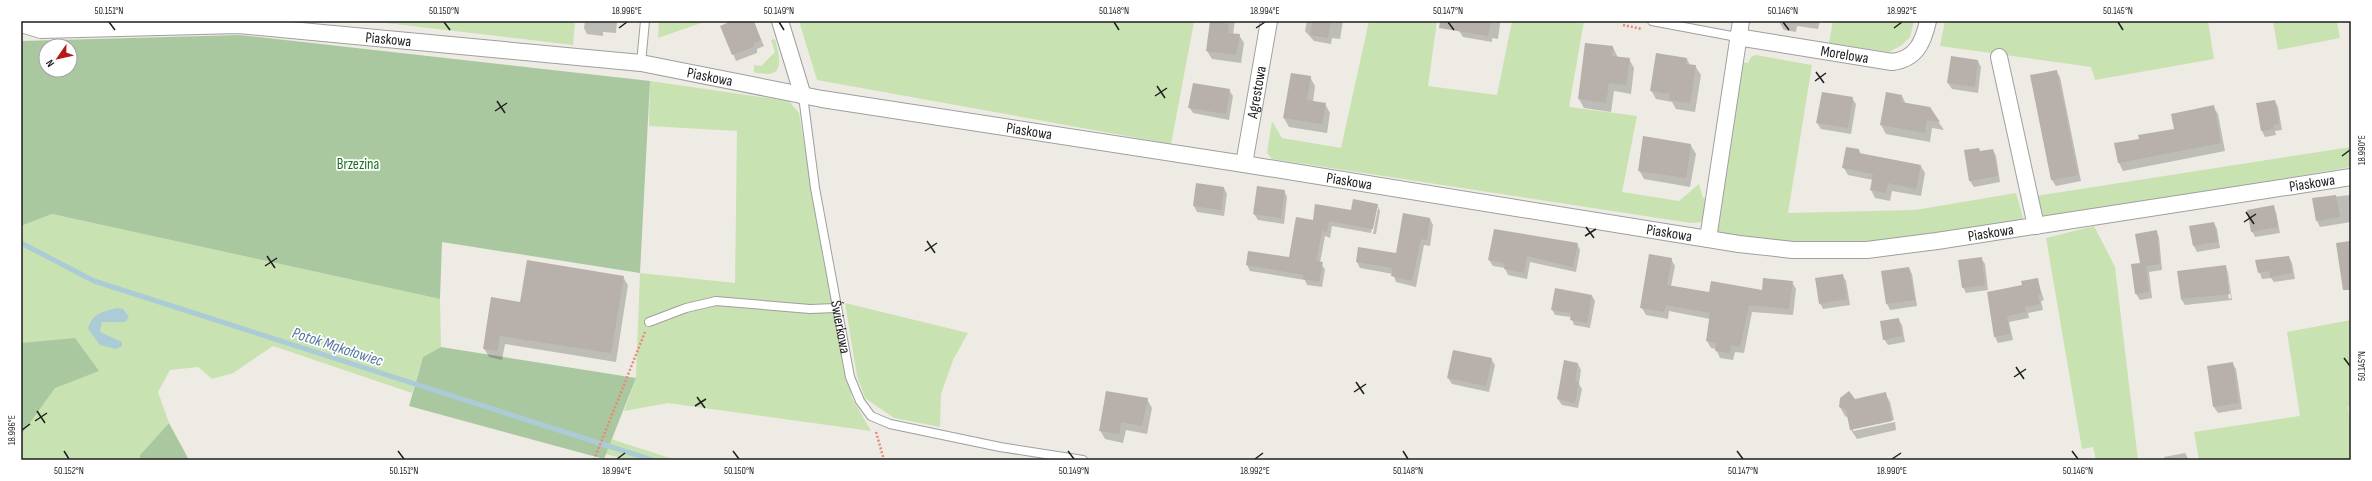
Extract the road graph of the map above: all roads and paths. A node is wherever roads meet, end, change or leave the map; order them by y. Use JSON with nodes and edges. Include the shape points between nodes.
{"nodes":[{"id":1,"x":645,"y":21,"type":"edge"},
{"id":2,"x":780,"y":21,"type":"edge"},
{"id":3,"x":1270,"y":21,"type":"edge"},
{"id":4,"x":1652,"y":21,"type":"edge"},
{"id":5,"x":1741,"y":21,"type":"edge"},
{"id":6,"x":1928,"y":21,"type":"edge"},
{"id":7,"x":21,"y":24,"type":"edge"},
{"id":8,"x":1623,"y":25,"type":"dead end"},
{"id":9,"x":1646,"y":30,"type":"dead end"},
{"id":10,"x":1737,"y":37,"type":"junction"},
{"id":11,"x":2000,"y":57,"type":"dead end"},
{"id":12,"x":641,"y":63,"type":"junction"},
{"id":13,"x":804,"y":96,"type":"junction"},
{"id":14,"x":1244,"y":164,"type":"junction"},
{"id":15,"x":2351,"y":177,"type":"edge"},
{"id":16,"x":2036,"y":226,"type":"junction"},
{"id":17,"x":1708,"y":239,"type":"junction"},
{"id":18,"x":836,"y":308,"type":"junction"},
{"id":19,"x":649,"y":322,"type":"joint"},
{"id":20,"x":871,"y":416,"type":"junction"},
{"id":21,"x":594,"y":460,"type":"edge"},
{"id":22,"x":884,"y":460,"type":"edge"},
{"id":23,"x":1083,"y":460,"type":"edge"}],
"edges":[{"from":1,"to":12,"type":"lane"},
{"from":2,"to":13,"type":"street","name":"Świerkowa"},
{"from":3,"to":14,"type":"street","name":"Agrestowa"},
{"from":4,"to":10,"type":"lane"},
{"from":5,"to":10,"type":"street"},
{"from":6,"to":10,"type":"street","name":"Morelowa","via":[[1918,49],[1908,57],[1892,62]]},
{"from":7,"to":12,"type":"street","name":"Piaskowa","via":[[41,30],[239,25],[305,29]]},
{"from":8,"to":9,"type":"path"},
{"from":10,"to":17,"type":"street"},
{"from":11,"to":16,"type":"street","name":"Piaskowa"},
{"from":12,"to":13,"type":"street","name":"Piaskowa"},
{"from":13,"to":14,"type":"street","name":"Piaskowa"},
{"from":13,"to":18,"type":"lane","name":"Świerkowa"},
{"from":14,"to":17,"type":"street","name":"Piaskowa"},
{"from":15,"to":16,"type":"street","name":"Piaskowa"},
{"from":16,"to":17,"type":"street","name":"Piaskowa","via":[[1867,250],[1793,250]]},
{"from":18,"to":19,"type":"lane","via":[[810,309],[716,301],[686,308]]},
{"from":18,"to":20,"type":"lane","name":"Świerkowa","via":[[850,377],[860,401]]},
{"from":19,"to":21,"type":"path"},
{"from":20,"to":22,"type":"path"},
{"from":20,"to":23,"type":"lane","via":[[897,425]]}]}
